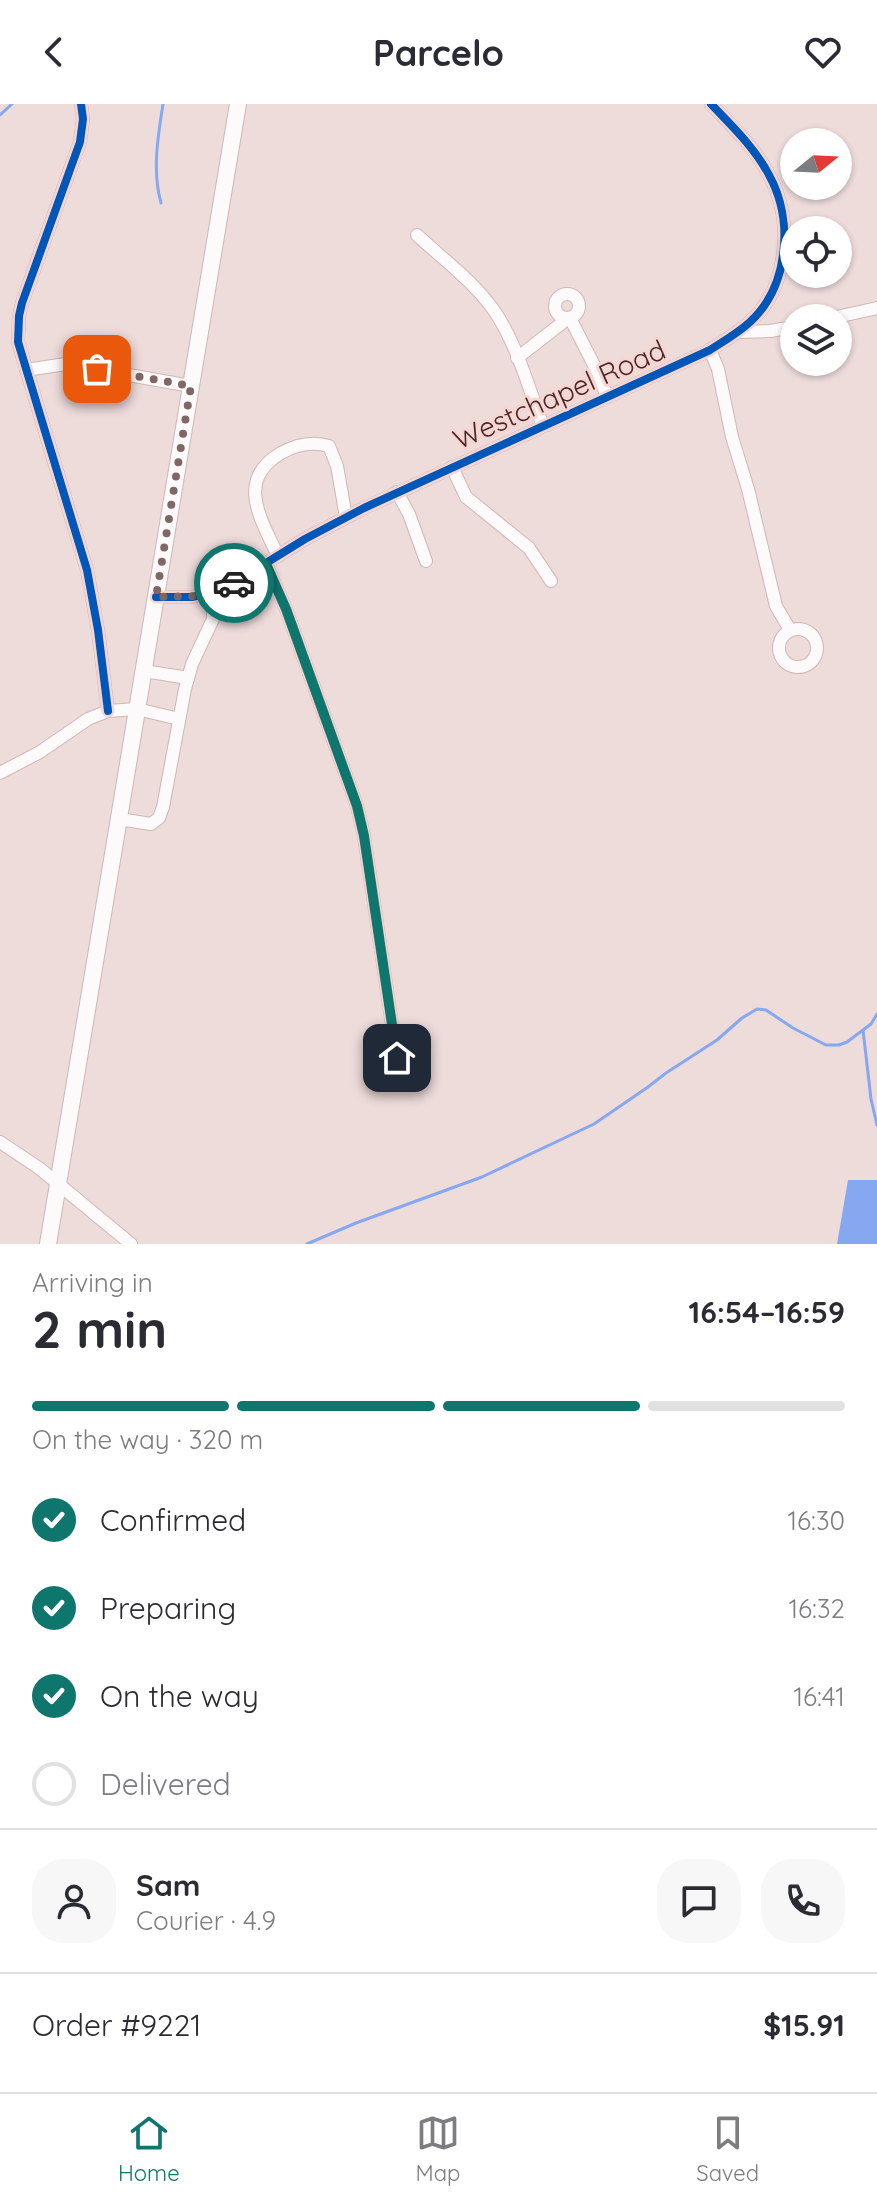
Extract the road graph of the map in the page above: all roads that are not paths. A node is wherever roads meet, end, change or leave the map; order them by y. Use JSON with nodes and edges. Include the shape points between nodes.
{"nodes":[{"id":1,"x":81,"y":104,"type":"edge"},
{"id":2,"x":711,"y":104,"type":"edge"},
{"id":3,"x":237,"y":107,"type":"edge"},
{"id":4,"x":417,"y":235,"type":"dead end"},
{"id":5,"x":877,"y":308,"type":"edge"},
{"id":6,"x":852,"y":314,"type":"edge"},
{"id":7,"x":780,"y":329,"type":"edge"},
{"id":8,"x":738,"y":332,"type":"junction"},
{"id":9,"x":710,"y":350,"type":"junction"},
{"id":10,"x":517,"y":358,"type":"junction"},
{"id":11,"x":26,"y":370,"type":"junction"},
{"id":12,"x":191,"y":386,"type":"junction"},
{"id":13,"x":607,"y":397,"type":"junction"},
{"id":14,"x":543,"y":426,"type":"junction"},
{"id":15,"x":452,"y":467,"type":"junction"},
{"id":16,"x":397,"y":492,"type":"junction"},
{"id":17,"x":346,"y":517,"type":"junction"},
{"id":18,"x":278,"y":556,"type":"junction"},
{"id":19,"x":426,"y":561,"type":"dead end"},
{"id":20,"x":266,"y":564,"type":"junction"},
{"id":21,"x":551,"y":581,"type":"dead end"},
{"id":22,"x":214,"y":592,"type":"junction"},
{"id":23,"x":156,"y":597,"type":"junction"},
{"id":24,"x":790,"y":630,"type":"dead end"},
{"id":25,"x":144,"y":671,"type":"junction"},
{"id":26,"x":188,"y":678,"type":"junction"},
{"id":27,"x":137,"y":709,"type":"junction"},
{"id":28,"x":108,"y":711,"type":"junction"},
{"id":29,"x":179,"y":719,"type":"junction"},
{"id":30,"x":0,"y":773,"type":"edge"},
{"id":31,"x":119,"y":819,"type":"junction"},
{"id":32,"x":397,"y":1058,"type":"dead end"},
{"id":33,"x":0,"y":1142,"type":"edge"},
{"id":34,"x":58,"y":1183,"type":"junction"},
{"id":35,"x":129,"y":1243,"type":"edge"},
{"id":36,"x":48,"y":1244,"type":"edge"}],
"edges":[{"from":1,"to":11,"type":"street","via":[[80,142],[19,316],[18,342]]},
{"from":2,"to":8,"type":"street","name":"Westchapel Road","via":[[769,175],[785,228],[775,286],[761,311]]},
{"from":3,"to":12,"type":"main road"},
{"from":4,"to":10,"type":"street","via":[[482,295]]},
{"from":5,"to":6,"type":"street"},
{"from":7,"to":8,"type":"street"},
{"from":8,"to":9,"type":"street","name":"Westchapel Road"},
{"from":9,"to":13,"type":"street","name":"Westchapel Road"},
{"from":9,"to":24,"type":"street","via":[[776,606]]},
{"from":10,"to":13,"type":"street","via":[[566,318]]},
{"from":10,"to":14,"type":"street"},
{"from":11,"to":12,"type":"street","via":[[66,364]]},
{"from":11,"to":28,"type":"street","via":[[87,570]]},
{"from":12,"to":23,"type":"main road"},
{"from":13,"to":14,"type":"street","name":"Westchapel Road"},
{"from":14,"to":15,"type":"street","name":"Westchapel Road"},
{"from":15,"to":16,"type":"street","name":"Westchapel Road"},
{"from":15,"to":21,"type":"street","via":[[466,497],[529,548]]},
{"from":16,"to":17,"type":"street","name":"Westchapel Road"},
{"from":16,"to":19,"type":"street"},
{"from":17,"to":18,"type":"street","name":"Westchapel Road"},
{"from":17,"to":18,"type":"street","via":[[329,446],[315,442],[292,447],[257,475],[254,493]]},
{"from":18,"to":20,"type":"street","name":"Westchapel Road"},
{"from":20,"to":22,"type":"street","name":"Westchapel Road"},
{"from":20,"to":32,"type":"street","via":[[357,806]]},
{"from":22,"to":23,"type":"street","name":"Westchapel Road"},
{"from":22,"to":26,"type":"street","via":[[213,619]]},
{"from":23,"to":25,"type":"main road"},
{"from":25,"to":26,"type":"street"},
{"from":25,"to":27,"type":"main road"},
{"from":26,"to":29,"type":"street"},
{"from":27,"to":28,"type":"street"},
{"from":27,"to":29,"type":"street"},
{"from":27,"to":31,"type":"main road"},
{"from":28,"to":30,"type":"street"},
{"from":29,"to":31,"type":"street","via":[[159,818],[151,824]]},
{"from":31,"to":34,"type":"main road"},
{"from":33,"to":34,"type":"street"},
{"from":34,"to":35,"type":"street"},
{"from":34,"to":36,"type":"main road"}]}
